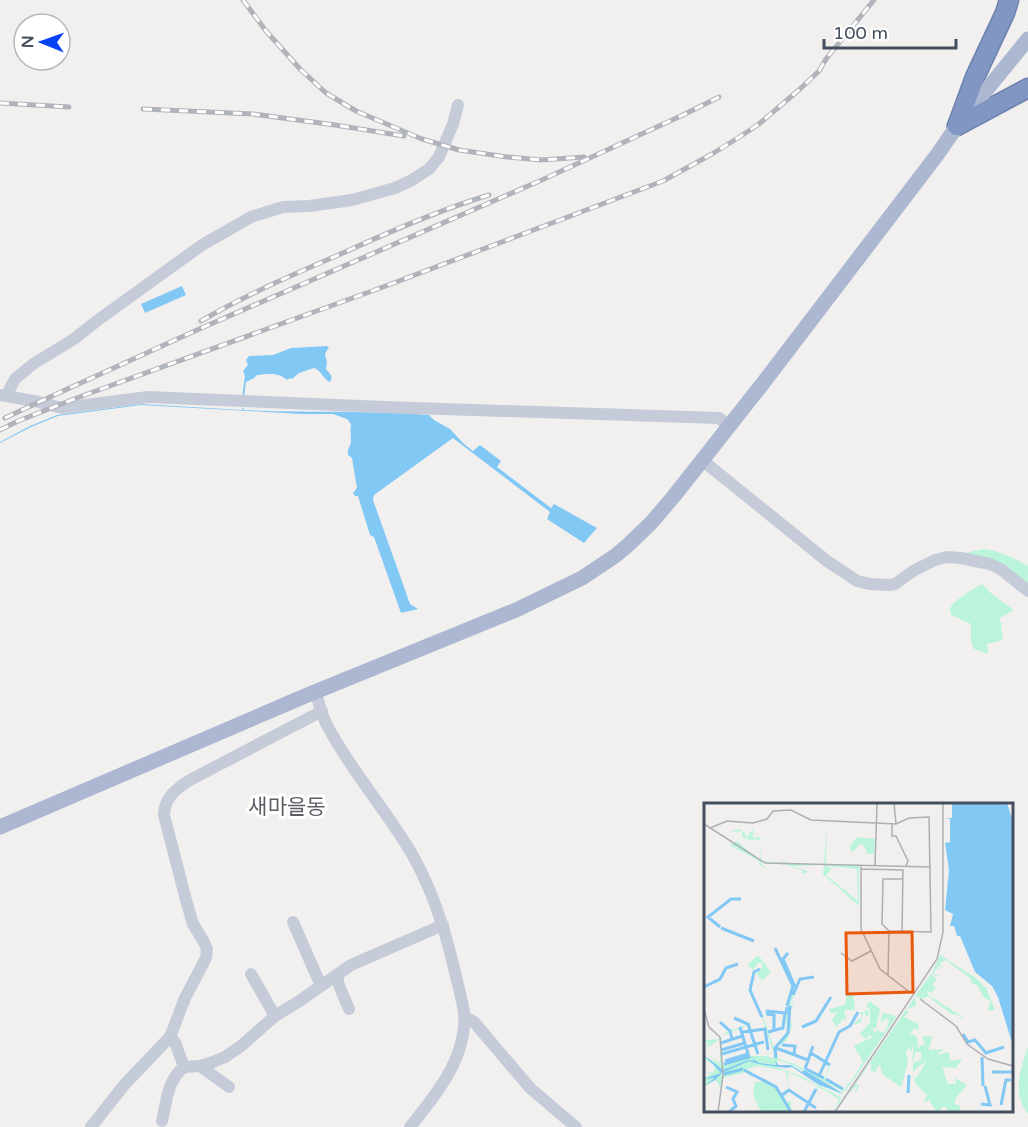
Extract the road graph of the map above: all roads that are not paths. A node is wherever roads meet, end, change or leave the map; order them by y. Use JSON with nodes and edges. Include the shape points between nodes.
{"nodes":[{"id":1,"x":1009,"y":0,"type":"edge"},
{"id":2,"x":1028,"y":39,"type":"edge"},
{"id":3,"x":1028,"y":88,"type":"edge"},
{"id":4,"x":458,"y":105,"type":"dead end"},
{"id":5,"x":957,"y":126,"type":"junction"},
{"id":6,"x":3,"y":396,"type":"edge"},
{"id":7,"x":729,"y":426,"type":"junction"},
{"id":8,"x":702,"y":460,"type":"junction"},
{"id":9,"x":1028,"y":591,"type":"edge"},
{"id":10,"x":316,"y":693,"type":"junction"},
{"id":11,"x":322,"y":711,"type":"junction"},
{"id":12,"x":0,"y":827,"type":"edge"},
{"id":13,"x":292,"y":922,"type":"dead end"},
{"id":14,"x":443,"y":925,"type":"junction"},
{"id":15,"x":251,"y":974,"type":"dead end"},
{"id":16,"x":338,"y":975,"type":"junction"},
{"id":17,"x":324,"y":984,"type":"junction"},
{"id":18,"x":349,"y":1009,"type":"dead end"},
{"id":19,"x":275,"y":1016,"type":"junction"},
{"id":20,"x":465,"y":1017,"type":"junction"},
{"id":21,"x":170,"y":1037,"type":"junction"},
{"id":22,"x":200,"y":1066,"type":"junction"},
{"id":23,"x":184,"y":1067,"type":"junction"},
{"id":24,"x":229,"y":1087,"type":"dead end"},
{"id":25,"x":162,"y":1121,"type":"dead end"},
{"id":26,"x":91,"y":1127,"type":"edge"},
{"id":27,"x":410,"y":1127,"type":"edge"},
{"id":28,"x":576,"y":1127,"type":"edge"}],
"edges":[{"from":1,"to":5,"type":"highway"},
{"from":2,"to":5,"type":"main road"},
{"from":3,"to":5,"type":"highway"},
{"from":4,"to":6,"type":"street","via":[[439,157],[412,180],[352,200],[283,207],[251,217],[202,245],[74,339],[33,364]]},
{"from":5,"to":7,"type":"main road"},
{"from":6,"to":7,"type":"street","via":[[62,408],[148,397],[719,418]]},
{"from":7,"to":8,"type":"main road"},
{"from":8,"to":9,"type":"street","via":[[857,581],[895,584],[923,566],[947,557],[990,564]]},
{"from":8,"to":10,"type":"main road","via":[[651,523],[615,556],[582,578],[516,610]]},
{"from":10,"to":11,"type":"street"},
{"from":10,"to":12,"type":"main road"},
{"from":11,"to":14,"type":"street","via":[[340,749],[412,855]]},
{"from":11,"to":21,"type":"street","via":[[190,780],[174,792],[164,807],[193,924],[207,948]]},
{"from":13,"to":17,"type":"street","via":[[318,979]]},
{"from":14,"to":16,"type":"street","via":[[351,965]]},
{"from":14,"to":20,"type":"street"},
{"from":15,"to":19,"type":"street"},
{"from":16,"to":17,"type":"street"},
{"from":16,"to":18,"type":"street"},
{"from":17,"to":19,"type":"street"},
{"from":19,"to":22,"type":"street","via":[[225,1057]]},
{"from":20,"to":27,"type":"street","via":[[464,1036],[450,1071]]},
{"from":20,"to":28,"type":"street","via":[[474,1022],[530,1088]]},
{"from":21,"to":23,"type":"street"},
{"from":21,"to":26,"type":"street"},
{"from":22,"to":23,"type":"street"},
{"from":22,"to":24,"type":"street"},
{"from":23,"to":25,"type":"street","via":[[169,1086]]}]}
